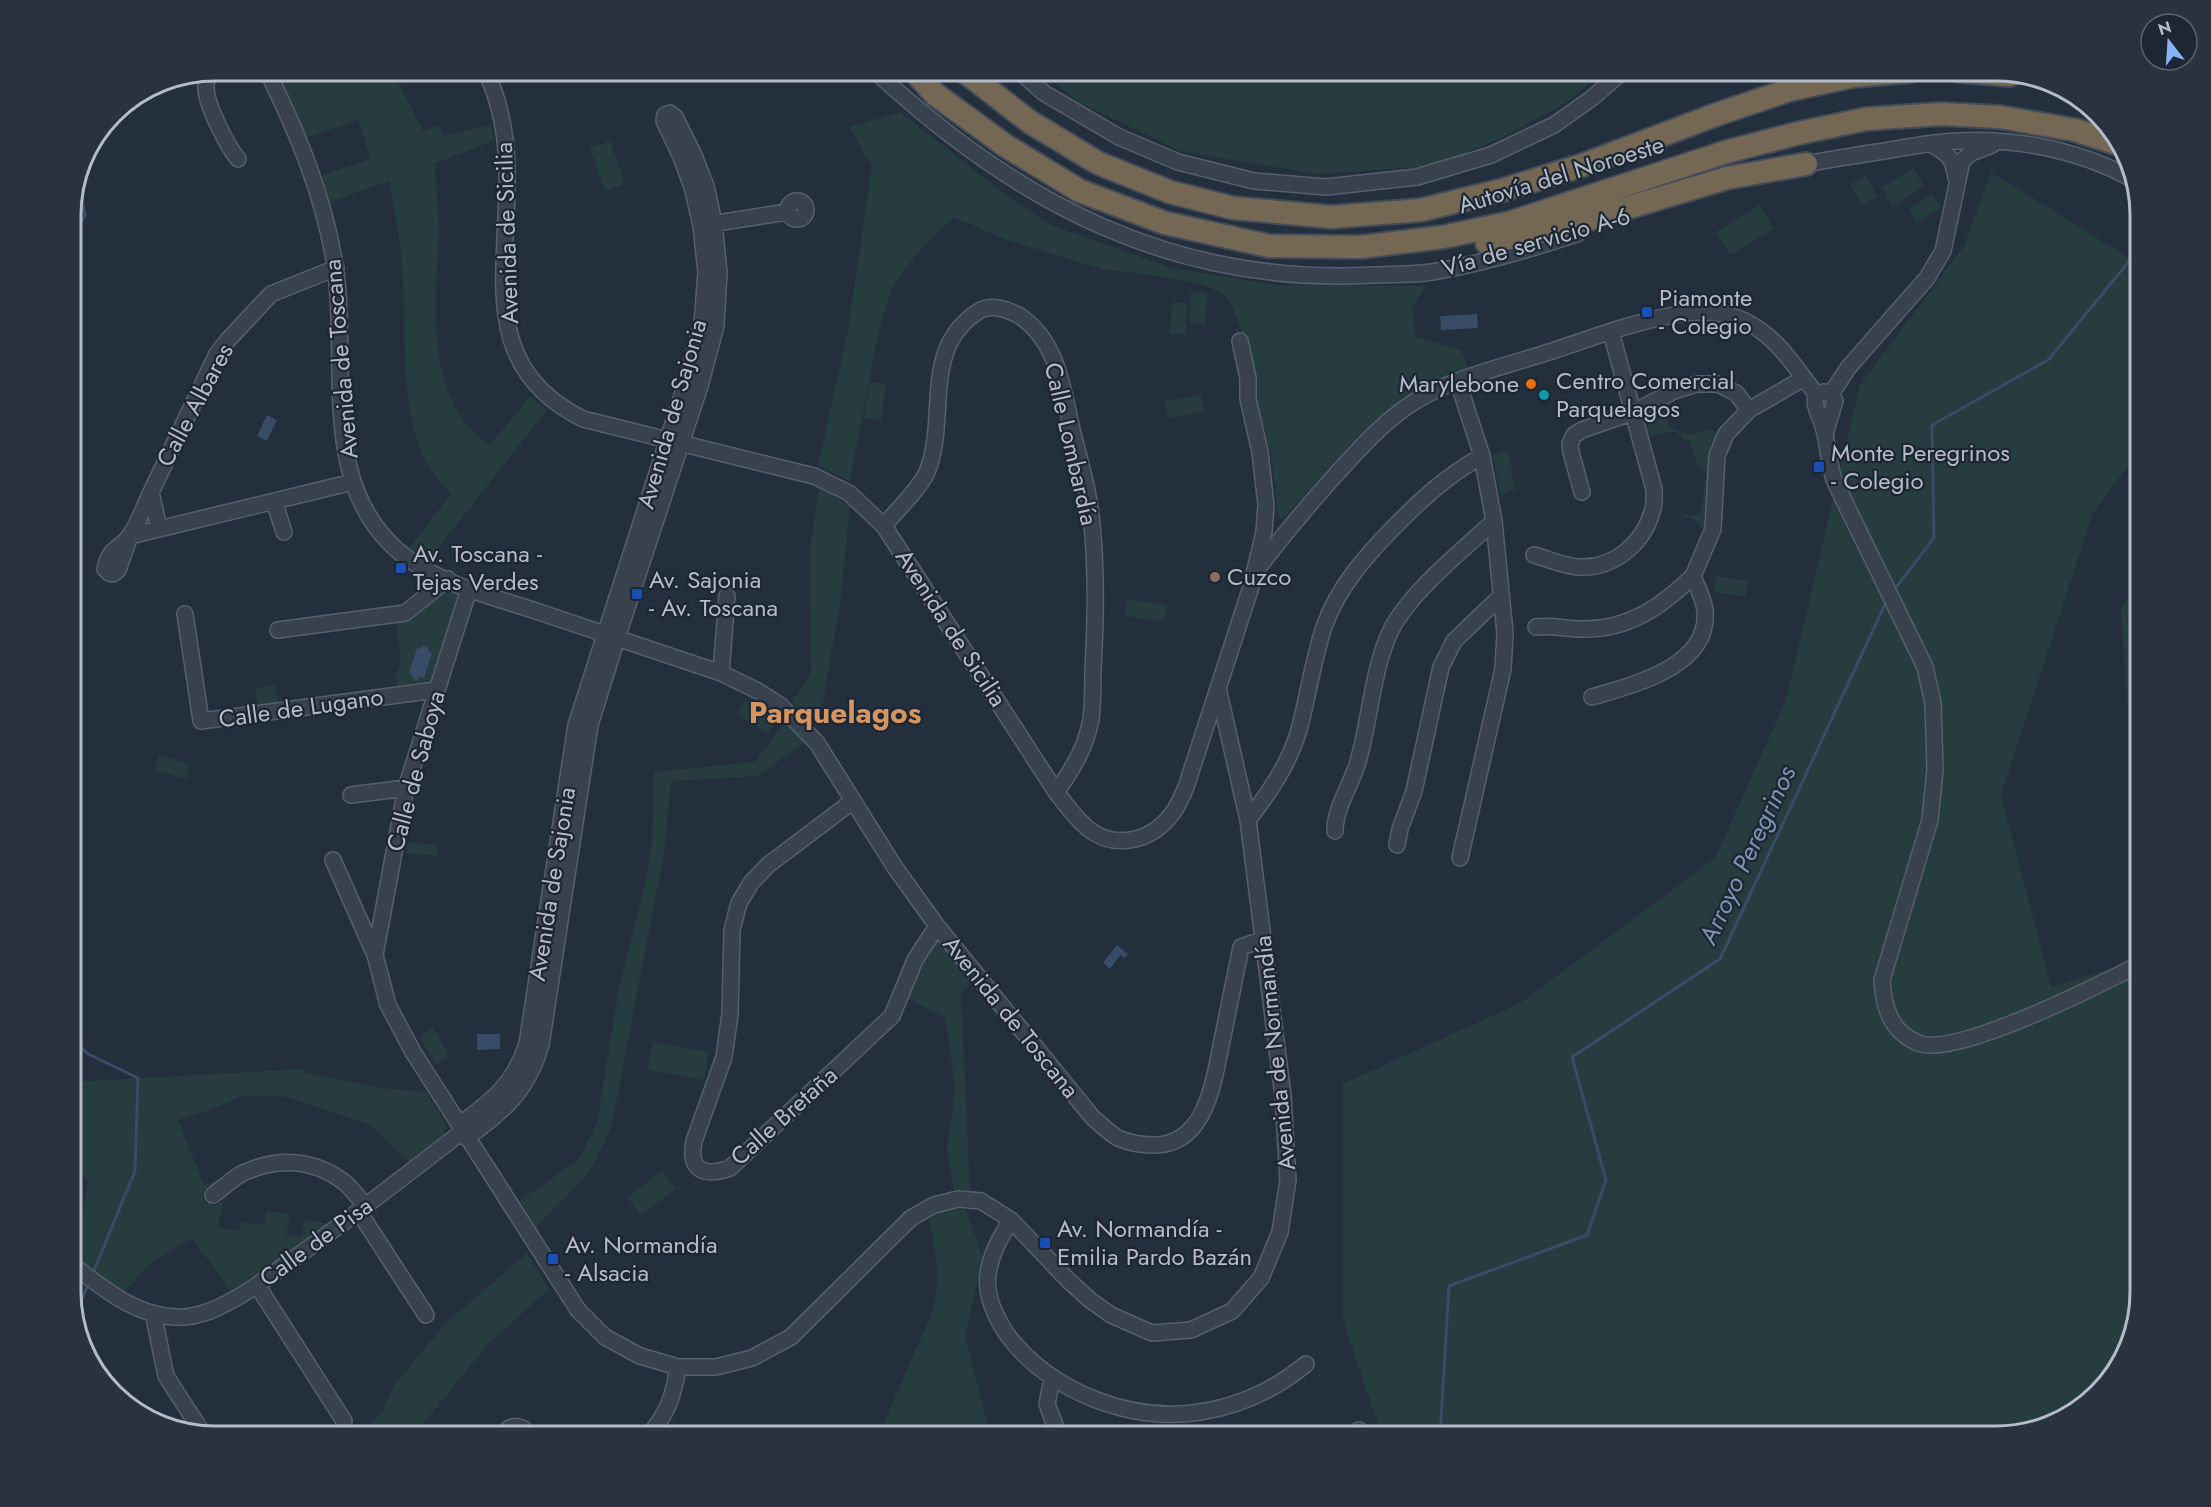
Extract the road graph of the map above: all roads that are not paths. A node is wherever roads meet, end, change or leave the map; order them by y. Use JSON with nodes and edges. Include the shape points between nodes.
{"nodes":[{"id":1,"x":272,"y":81,"type":"edge"},
{"id":2,"x":490,"y":81,"type":"edge"},
{"id":3,"x":887,"y":81,"type":"edge"},
{"id":4,"x":924,"y":81,"type":"edge"},
{"id":5,"x":978,"y":81,"type":"edge"},
{"id":6,"x":1030,"y":81,"type":"edge"},
{"id":7,"x":1611,"y":81,"type":"edge"},
{"id":8,"x":1830,"y":81,"type":"edge"},
{"id":9,"x":207,"y":82,"type":"edge"},
{"id":10,"x":2106,"y":140,"type":"edge"},
{"id":11,"x":2000,"y":142,"type":"junction"},
{"id":12,"x":1930,"y":144,"type":"junction"},
{"id":13,"x":238,"y":159,"type":"dead end"},
{"id":14,"x":1806,"y":164,"type":"junction"},
{"id":15,"x":2124,"y":175,"type":"edge"},
{"id":16,"x":1957,"y":181,"type":"junction"},
{"id":17,"x":787,"y":212,"type":"dead end"},
{"id":18,"x":707,"y":224,"type":"junction"},
{"id":19,"x":1269,"y":246,"type":"junction"},
{"id":20,"x":336,"y":268,"type":"junction"},
{"id":21,"x":1611,"y":332,"type":"junction"},
{"id":22,"x":1240,"y":341,"type":"dead end"},
{"id":23,"x":1804,"y":378,"type":"junction"},
{"id":24,"x":1458,"y":382,"type":"junction"},
{"id":25,"x":1824,"y":402,"type":"junction"},
{"id":26,"x":1749,"y":410,"type":"junction"},
{"id":27,"x":1634,"y":412,"type":"junction"},
{"id":28,"x":674,"y":442,"type":"junction"},
{"id":29,"x":1482,"y":456,"type":"junction"},
{"id":30,"x":353,"y":482,"type":"junction"},
{"id":31,"x":151,"y":492,"type":"junction"},
{"id":32,"x":1582,"y":492,"type":"dead end"},
{"id":33,"x":274,"y":501,"type":"junction"},
{"id":34,"x":1295,"y":519,"type":"junction"},
{"id":35,"x":1494,"y":521,"type":"junction"},
{"id":36,"x":884,"y":526,"type":"junction"},
{"id":37,"x":159,"y":528,"type":"junction"},
{"id":38,"x":285,"y":532,"type":"dead end"},
{"id":39,"x":1264,"y":532,"type":"junction"},
{"id":40,"x":1534,"y":555,"type":"dead end"},
{"id":41,"x":1255,"y":572,"type":"junction"},
{"id":42,"x":1692,"y":576,"type":"junction"},
{"id":43,"x":448,"y":579,"type":"junction"},
{"id":44,"x":469,"y":589,"type":"junction"},
{"id":45,"x":727,"y":596,"type":"dead end"},
{"id":46,"x":1501,"y":596,"type":"junction"},
{"id":47,"x":185,"y":614,"type":"dead end"},
{"id":48,"x":1536,"y":627,"type":"dead end"},
{"id":49,"x":278,"y":630,"type":"dead end"},
{"id":50,"x":610,"y":636,"type":"junction"},
{"id":51,"x":721,"y":673,"type":"junction"},
{"id":52,"x":1218,"y":688,"type":"junction"},
{"id":53,"x":436,"y":690,"type":"junction"},
{"id":54,"x":1592,"y":697,"type":"dead end"},
{"id":55,"x":406,"y":788,"type":"junction"},
{"id":56,"x":1056,"y":792,"type":"junction"},
{"id":57,"x":351,"y":795,"type":"dead end"},
{"id":58,"x":853,"y":801,"type":"junction"},
{"id":59,"x":1248,"y":820,"type":"junction"},
{"id":60,"x":1335,"y":831,"type":"dead end"},
{"id":61,"x":1397,"y":845,"type":"dead end"},
{"id":62,"x":1460,"y":858,"type":"dead end"},
{"id":63,"x":333,"y":860,"type":"dead end"},
{"id":64,"x":937,"y":926,"type":"junction"},
{"id":65,"x":1264,"y":939,"type":"junction"},
{"id":66,"x":375,"y":955,"type":"junction"},
{"id":67,"x":2130,"y":969,"type":"edge"},
{"id":68,"x":463,"y":1131,"type":"junction"},
{"id":69,"x":213,"y":1195,"type":"dead end"},
{"id":70,"x":363,"y":1209,"type":"junction"},
{"id":71,"x":1011,"y":1221,"type":"junction"},
{"id":72,"x":81,"y":1271,"type":"edge"},
{"id":73,"x":257,"y":1285,"type":"junction"},
{"id":74,"x":153,"y":1313,"type":"junction"},
{"id":75,"x":426,"y":1315,"type":"dead end"},
{"id":76,"x":1306,"y":1364,"type":"dead end"},
{"id":77,"x":678,"y":1367,"type":"junction"},
{"id":78,"x":1052,"y":1379,"type":"junction"},
{"id":79,"x":344,"y":1421,"type":"dead end"},
{"id":80,"x":197,"y":1425,"type":"edge"},
{"id":81,"x":657,"y":1426,"type":"edge"},
{"id":82,"x":1055,"y":1426,"type":"edge"}],
"edges":[{"from":1,"to":20,"type":"street","name":"Avenida de Toscana","via":[[320,195]]},
{"from":2,"to":28,"type":"street","name":"Avenida de Sicilia","via":[[505,139],[505,319],[526,374],[543,394],[583,419]]},
{"from":3,"to":14,"type":"street","name":"Vía de servicio A-6","via":[[916,109],[997,170],[1070,213],[1155,248],[1251,271],[1332,278],[1431,272],[1514,254]]},
{"from":4,"to":19,"type":"highway","name":"Autovía del Noroeste","via":[[1006,146],[1080,191],[1165,224]]},
{"from":5,"to":8,"type":"highway","name":"Autovía del Noroeste","via":[[1030,122],[1098,164],[1170,192],[1233,208],[1332,217],[1421,210],[1503,190],[1790,90]]},
{"from":6,"to":7,"type":"street","via":[[1119,137],[1178,162],[1254,181],[1326,187],[1417,177],[1491,155],[1554,124]]},
{"from":9,"to":13,"type":"street","via":[[209,102]]},
{"from":10,"to":19,"type":"highway","name":"Autovía del Noroeste","via":[[2075,130],[2000,117],[1941,114],[1866,118],[1726,152],[1509,223],[1454,235],[1361,247]]},
{"from":11,"to":12,"type":"street","name":"Vía de servicio A-6"},
{"from":11,"to":15,"type":"street","name":"Vía de servicio A-6","via":[[2042,147],[2096,162]]},
{"from":11,"to":16,"type":"street","via":[[1971,153],[1962,161]]},
{"from":12,"to":14,"type":"street","name":"Vía de servicio A-6"},
{"from":12,"to":16,"type":"street","via":[[1954,163]]},
{"from":14,"to":19,"type":"highway","via":[[1727,178],[1563,228],[1457,250],[1347,261],[1284,257]]},
{"from":16,"to":25,"type":"street","via":[[1943,251],[1928,278],[1848,368]]},
{"from":17,"to":18,"type":"street"},
{"from":18,"to":18,"type":"street","name":"Avenida de Sajonia","via":[[706,186],[693,153],[675,117],[670,113],[664,115]]},
{"from":18,"to":28,"type":"street","name":"Avenida de Sajonia","via":[[702,324]]},
{"from":20,"to":30,"type":"street","name":"Avenida de Toscana","via":[[344,443]]},
{"from":20,"to":31,"type":"street","name":"Calle Albares","via":[[271,294],[228,340],[212,364]]},
{"from":21,"to":23,"type":"street","via":[[1676,314],[1722,314],[1744,320],[1767,334]]},
{"from":21,"to":24,"type":"street"},
{"from":21,"to":27,"type":"street"},
{"from":22,"to":39,"type":"street","name":"Avenida de Sicilia","via":[[1260,452],[1266,505]]},
{"from":23,"to":25,"type":"street"},
{"from":23,"to":26,"type":"street"},
{"from":24,"to":29,"type":"street"},
{"from":24,"to":34,"type":"street","via":[[1407,406],[1386,423]]},
{"from":25,"to":67,"type":"street","via":[[1825,434],[1834,480],[1925,667],[1933,703],[1935,769],[1930,820],[1882,980],[1884,1006],[1897,1029],[1920,1045],[1952,1044],[2043,1012]]},
{"from":26,"to":27,"type":"street","via":[[1736,393],[1718,384],[1697,384]]},
{"from":26,"to":42,"type":"street","via":[[1726,434],[1717,456],[1713,529]]},
{"from":27,"to":32,"type":"street","via":[[1574,435],[1571,452]]},
{"from":27,"to":40,"type":"street","via":[[1654,489],[1653,510],[1634,546],[1618,558],[1580,567]]},
{"from":28,"to":36,"type":"street","name":"Avenida de Sicilia","via":[[814,476],[849,493]]},
{"from":28,"to":50,"type":"street","name":"Avenida de Sajonia"},
{"from":29,"to":35,"type":"street"},
{"from":29,"to":59,"type":"street","via":[[1430,491],[1359,563],[1339,593],[1324,628],[1299,732],[1273,789]]},
{"from":30,"to":33,"type":"street","name":"Calle Albares"},
{"from":30,"to":43,"type":"street","name":"Avenida de Toscana","via":[[375,528],[408,559]]},
{"from":31,"to":37,"type":"street","name":"Calle Albares"},
{"from":31,"to":37,"type":"street","name":"Calle Albares","via":[[130,536]]},
{"from":33,"to":37,"type":"street","name":"Calle Albares"},
{"from":33,"to":38,"type":"street"},
{"from":34,"to":39,"type":"street"},
{"from":34,"to":41,"type":"street"},
{"from":35,"to":46,"type":"street"},
{"from":35,"to":60,"type":"street","via":[[1425,586],[1392,629],[1359,759],[1335,818]]},
{"from":36,"to":56,"type":"street","name":"Avenida de Sicilia"},
{"from":36,"to":56,"type":"street","name":"Calle Lombardía","via":[[926,475],[934,447],[940,371],[948,343],[962,323],[982,309],[1006,308],[1030,323],[1049,347],[1060,377],[1091,513],[1096,616],[1091,718],[1086,742]]},
{"from":39,"to":41,"type":"street","name":"Avenida de Sicilia"},
{"from":41,"to":52,"type":"street","name":"Avenida de Sicilia"},
{"from":42,"to":48,"type":"street","via":[[1664,602],[1626,623],[1590,629]]},
{"from":42,"to":54,"type":"street","via":[[1705,609],[1705,625],[1698,641],[1665,671]]},
{"from":43,"to":44,"type":"street","name":"Avenida de Toscana"},
{"from":43,"to":49,"type":"street","via":[[405,613]]},
{"from":44,"to":50,"type":"street","name":"Avenida de Toscana"},
{"from":44,"to":53,"type":"street","name":"Calle de Saboya"},
{"from":45,"to":51,"type":"street"},
{"from":46,"to":61,"type":"street","via":[[1454,641],[1441,667],[1414,791]]},
{"from":46,"to":62,"type":"street","via":[[1503,669]]},
{"from":47,"to":53,"type":"street","name":"Calle de Lugano","via":[[201,721]]},
{"from":50,"to":51,"type":"street","name":"Avenida de Toscana"},
{"from":50,"to":68,"type":"street","name":"Avenida de Sajonia","via":[[591,725],[541,1045],[535,1065],[508,1106]]},
{"from":51,"to":58,"type":"street","name":"Avenida de Toscana","via":[[766,696],[802,726]]},
{"from":52,"to":56,"type":"street","name":"Avenida de Sicilia","via":[[1186,787],[1173,814],[1143,838],[1124,842],[1103,837],[1084,826]]},
{"from":52,"to":59,"type":"street","name":"Avenida de Normandía"},
{"from":53,"to":55,"type":"street","name":"Calle de Saboya"},
{"from":55,"to":57,"type":"street"},
{"from":55,"to":66,"type":"street","name":"Calle de Saboya"},
{"from":58,"to":64,"type":"street","name":"Avenida de Toscana"},
{"from":58,"to":64,"type":"street","name":"Calle Bretaña","via":[[768,865],[739,903],[732,930],[730,1014],[724,1057],[694,1141],[695,1165],[704,1172],[730,1168],[892,1016],[915,960]]},
{"from":59,"to":65,"type":"street","name":"Avenida de Normandía"},
{"from":63,"to":66,"type":"street","name":"Calle de Saboya"},
{"from":64,"to":65,"type":"street","name":"Avenida de Toscana","via":[[1093,1118],[1118,1138],[1141,1145],[1178,1141],[1197,1121],[1213,1084],[1241,947]]},
{"from":65,"to":71,"type":"street","name":"Avenida de Normandía","via":[[1283,1096],[1288,1180],[1280,1232],[1261,1278],[1232,1311],[1191,1330],[1152,1333],[1131,1325],[1090,1300]]},
{"from":66,"to":68,"type":"street","name":"Calle de Saboya","via":[[388,1005]]},
{"from":68,"to":70,"type":"street","name":"Calle de Pisa"},
{"from":68,"to":77,"type":"street","name":"Avenida de Normandía","via":[[578,1310],[605,1337],[640,1356]]},
{"from":69,"to":70,"type":"street","via":[[242,1173],[296,1161],[324,1169],[346,1184]]},
{"from":70,"to":73,"type":"street","name":"Calle de Pisa"},
{"from":70,"to":75,"type":"street"},
{"from":71,"to":77,"type":"street","name":"Avenida de Normandía","via":[[981,1201],[958,1199],[934,1205],[911,1218],[791,1337],[752,1358],[716,1367]]},
{"from":71,"to":78,"type":"street","via":[[994,1247],[987,1275],[989,1299],[1011,1340]]},
{"from":72,"to":74,"type":"street","name":"Calle de Pisa","via":[[129,1305]]},
{"from":73,"to":74,"type":"street","name":"Calle de Pisa","via":[[213,1310],[194,1316]]},
{"from":73,"to":79,"type":"street"},
{"from":74,"to":80,"type":"street","via":[[166,1376]]},
{"from":76,"to":78,"type":"street","via":[[1265,1392],[1199,1412],[1161,1414],[1125,1409]]},
{"from":77,"to":81,"type":"street","via":[[674,1390]]},
{"from":78,"to":82,"type":"street","via":[[1047,1404]]}]}
